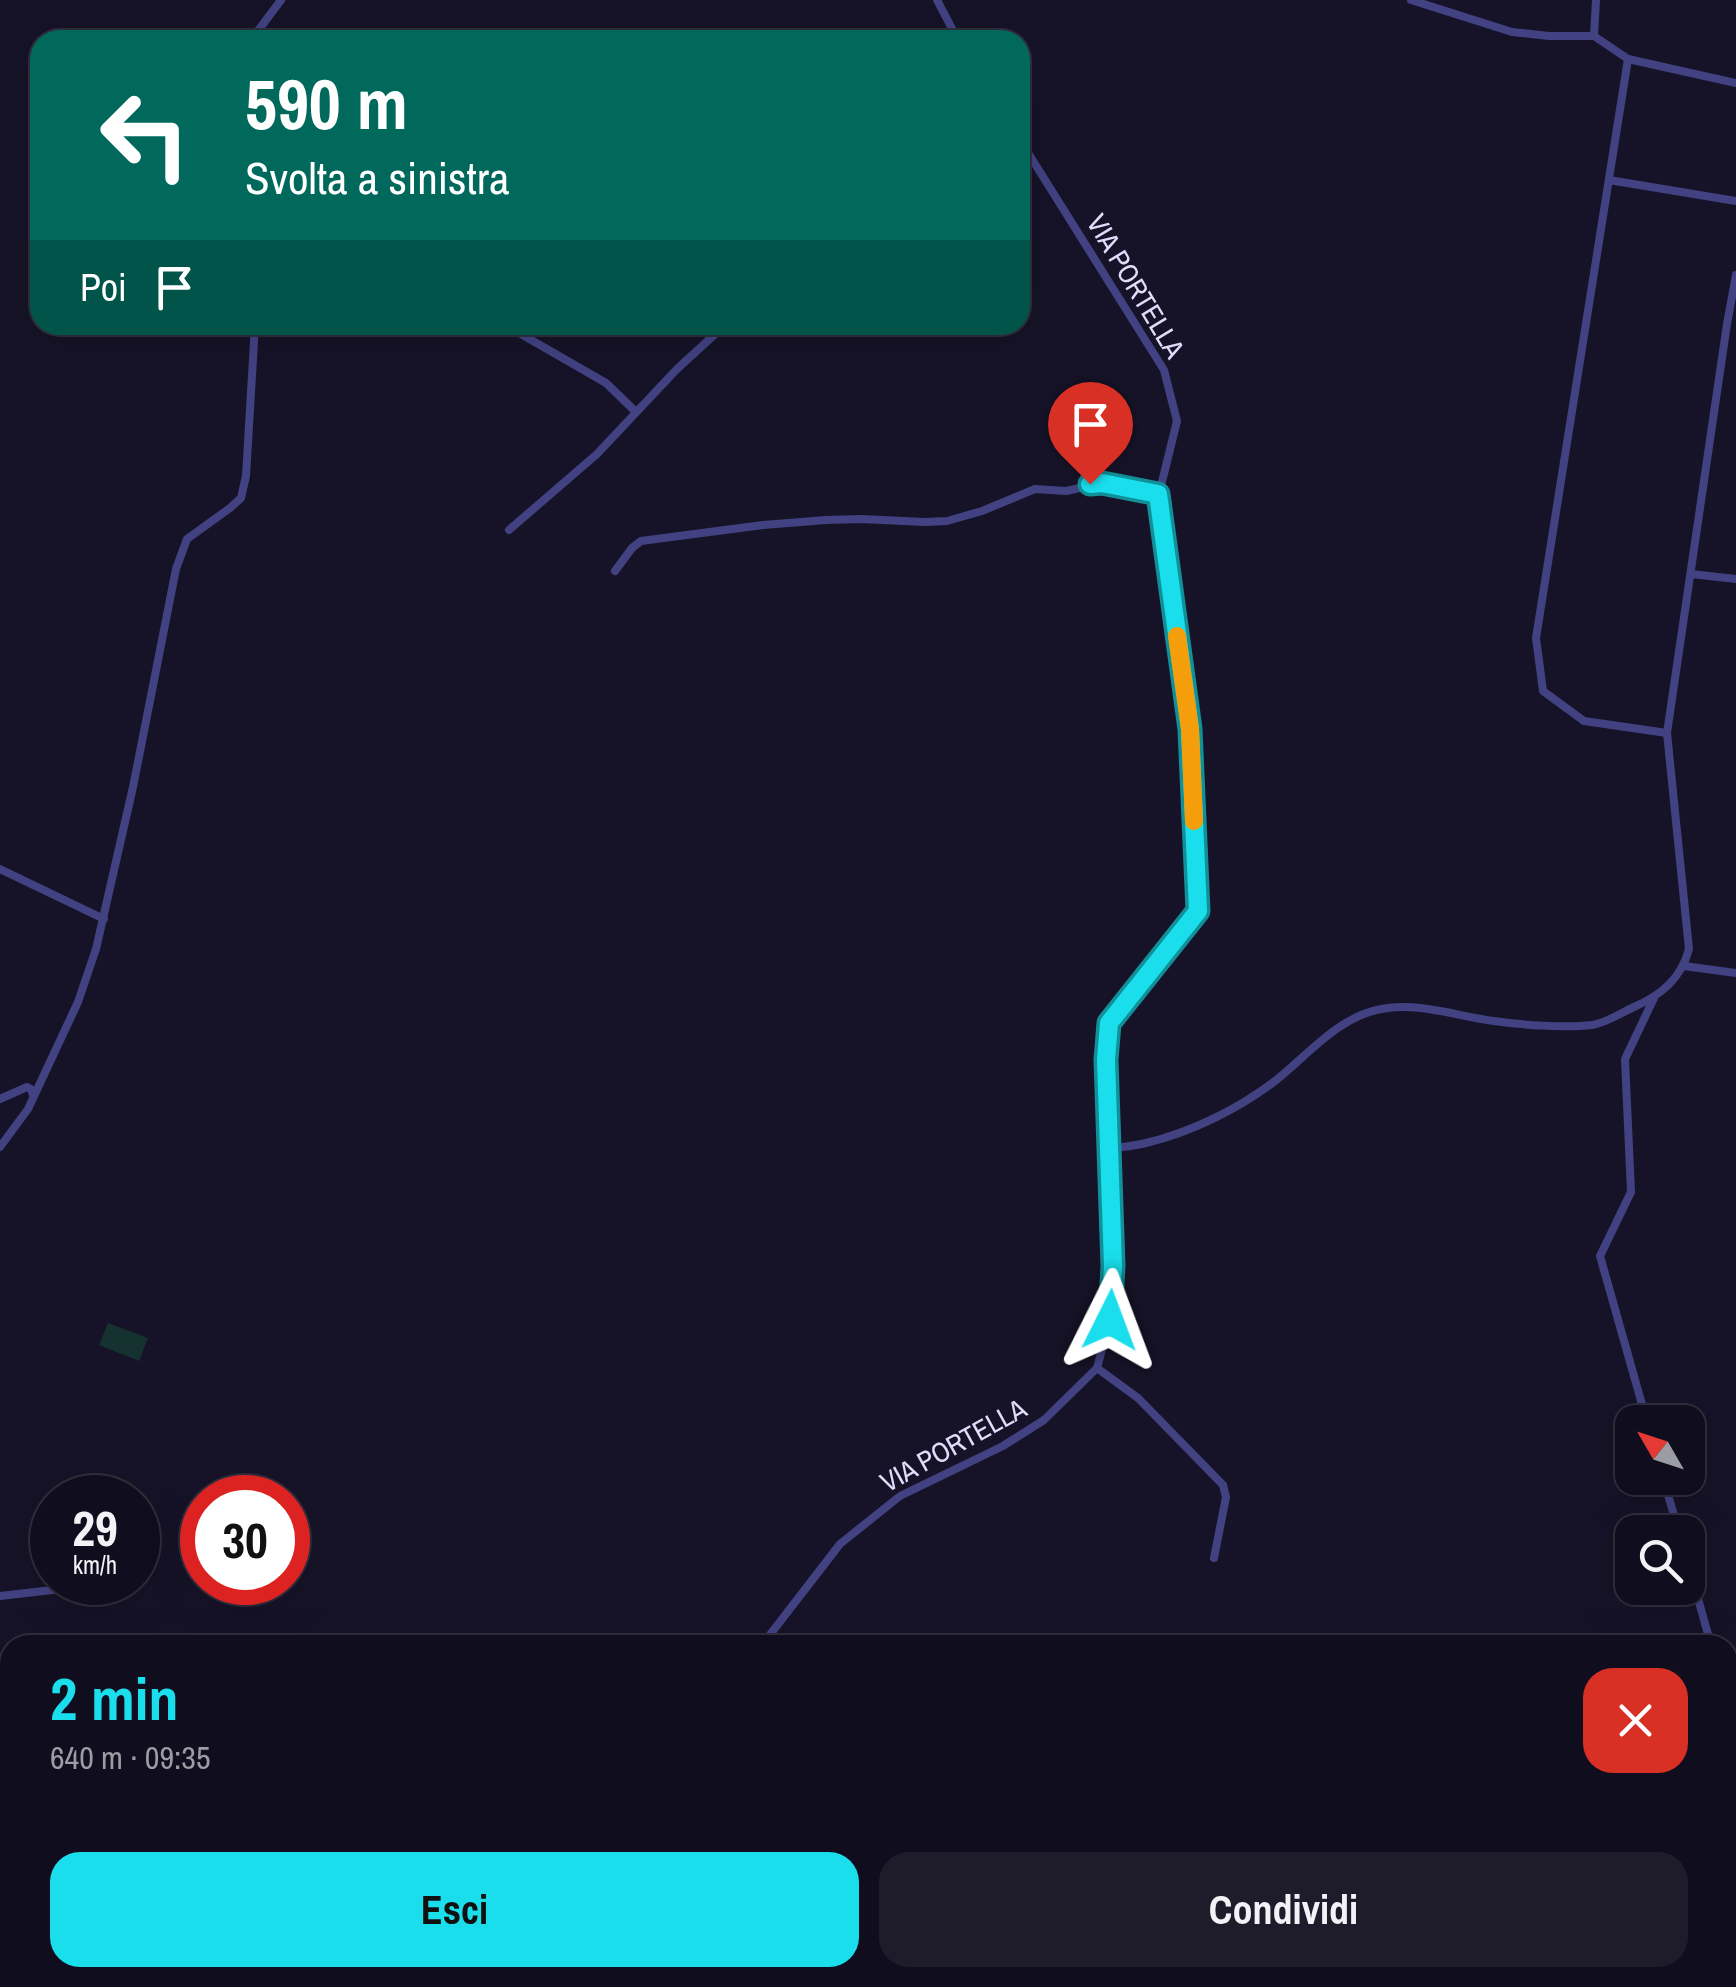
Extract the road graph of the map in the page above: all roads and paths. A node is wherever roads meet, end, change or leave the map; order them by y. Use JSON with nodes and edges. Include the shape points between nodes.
{"nodes":[{"id":1,"x":281,"y":0,"type":"edge"},
{"id":2,"x":937,"y":0,"type":"edge"},
{"id":3,"x":1412,"y":0,"type":"edge"},
{"id":4,"x":1596,"y":0,"type":"edge"},
{"id":5,"x":258,"y":30,"type":"edge"},
{"id":6,"x":953,"y":30,"type":"edge"},
{"id":7,"x":1594,"y":36,"type":"junction"},
{"id":8,"x":1628,"y":59,"type":"junction"},
{"id":9,"x":1736,"y":84,"type":"edge"},
{"id":10,"x":1030,"y":156,"type":"edge"},
{"id":11,"x":1609,"y":180,"type":"junction"},
{"id":12,"x":1736,"y":201,"type":"edge"},
{"id":13,"x":1736,"y":275,"type":"edge"},
{"id":14,"x":254,"y":335,"type":"edge"},
{"id":15,"x":522,"y":335,"type":"edge"},
{"id":16,"x":714,"y":335,"type":"edge"},
{"id":17,"x":636,"y":412,"type":"junction"},
{"id":18,"x":1158,"y":494,"type":"junction"},
{"id":19,"x":508,"y":530,"type":"dead end"},
{"id":20,"x":614,"y":571,"type":"dead end"},
{"id":21,"x":1690,"y":574,"type":"junction"},
{"id":22,"x":1736,"y":579,"type":"edge"},
{"id":23,"x":1668,"y":734,"type":"junction"},
{"id":24,"x":0,"y":869,"type":"edge"},
{"id":25,"x":104,"y":919,"type":"junction"},
{"id":26,"x":1684,"y":966,"type":"junction"},
{"id":27,"x":1736,"y":974,"type":"edge"},
{"id":28,"x":1654,"y":998,"type":"junction"},
{"id":29,"x":33,"y":1095,"type":"junction"},
{"id":30,"x":0,"y":1099,"type":"edge"},
{"id":31,"x":0,"y":1147,"type":"edge"},
{"id":32,"x":1108,"y":1149,"type":"junction"},
{"id":33,"x":1097,"y":1368,"type":"junction"},
{"id":34,"x":1643,"y":1405,"type":"edge"},
{"id":35,"x":1214,"y":1558,"type":"dead end"},
{"id":36,"x":30,"y":1593,"type":"edge"},
{"id":37,"x":0,"y":1596,"type":"edge"},
{"id":38,"x":1700,"y":1605,"type":"edge"},
{"id":39,"x":770,"y":1635,"type":"edge"},
{"id":40,"x":1708,"y":1635,"type":"edge"}],
"edges":[{"from":1,"to":5,"type":"street"},
{"from":2,"to":6,"type":"street"},
{"from":3,"to":7,"type":"street","via":[[1512,32]]},
{"from":4,"to":7,"type":"street"},
{"from":7,"to":8,"type":"street"},
{"from":8,"to":9,"type":"street"},
{"from":8,"to":11,"type":"street"},
{"from":10,"to":18,"type":"street","name":"VIA PORTELLA","via":[[1164,370],[1178,421]]},
{"from":11,"to":12,"type":"street"},
{"from":11,"to":23,"type":"street","via":[[1536,638],[1543,691],[1584,721]]},
{"from":13,"to":21,"type":"street"},
{"from":14,"to":25,"type":"street","via":[[241,498],[187,539],[176,569]]},
{"from":15,"to":17,"type":"street","via":[[606,383]]},
{"from":16,"to":17,"type":"street"},
{"from":17,"to":19,"type":"street"},
{"from":18,"to":20,"type":"street","via":[[1102,483],[1035,489],[947,521],[826,520],[641,541]]},
{"from":18,"to":32,"type":"street","name":"VIA PORTELLA","via":[[1190,729],[1198,911],[1109,1023]]},
{"from":21,"to":22,"type":"street"},
{"from":21,"to":23,"type":"street"},
{"from":23,"to":26,"type":"street","via":[[1688,949]]},
{"from":24,"to":25,"type":"street"},
{"from":25,"to":29,"type":"street","via":[[78,1002]]},
{"from":26,"to":27,"type":"street"},
{"from":26,"to":28,"type":"street"},
{"from":28,"to":32,"type":"street","via":[[1595,1025],[1378,1010],[1354,1018],[1275,1081],[1208,1121],[1146,1144]]},
{"from":28,"to":34,"type":"street","via":[[1625,1059],[1631,1192],[1600,1256]]},
{"from":29,"to":30,"type":"street","via":[[27,1087]]},
{"from":29,"to":31,"type":"street"},
{"from":32,"to":33,"type":"street","name":"VIA PORTELLA","via":[[1113,1266],[1110,1320]]},
{"from":33,"to":35,"type":"street","via":[[1138,1398],[1223,1486]]},
{"from":33,"to":39,"type":"street","name":"VIA PORTELLA","via":[[1044,1420],[900,1496],[840,1544]]},
{"from":36,"to":37,"type":"street"},
{"from":38,"to":40,"type":"street"}]}
